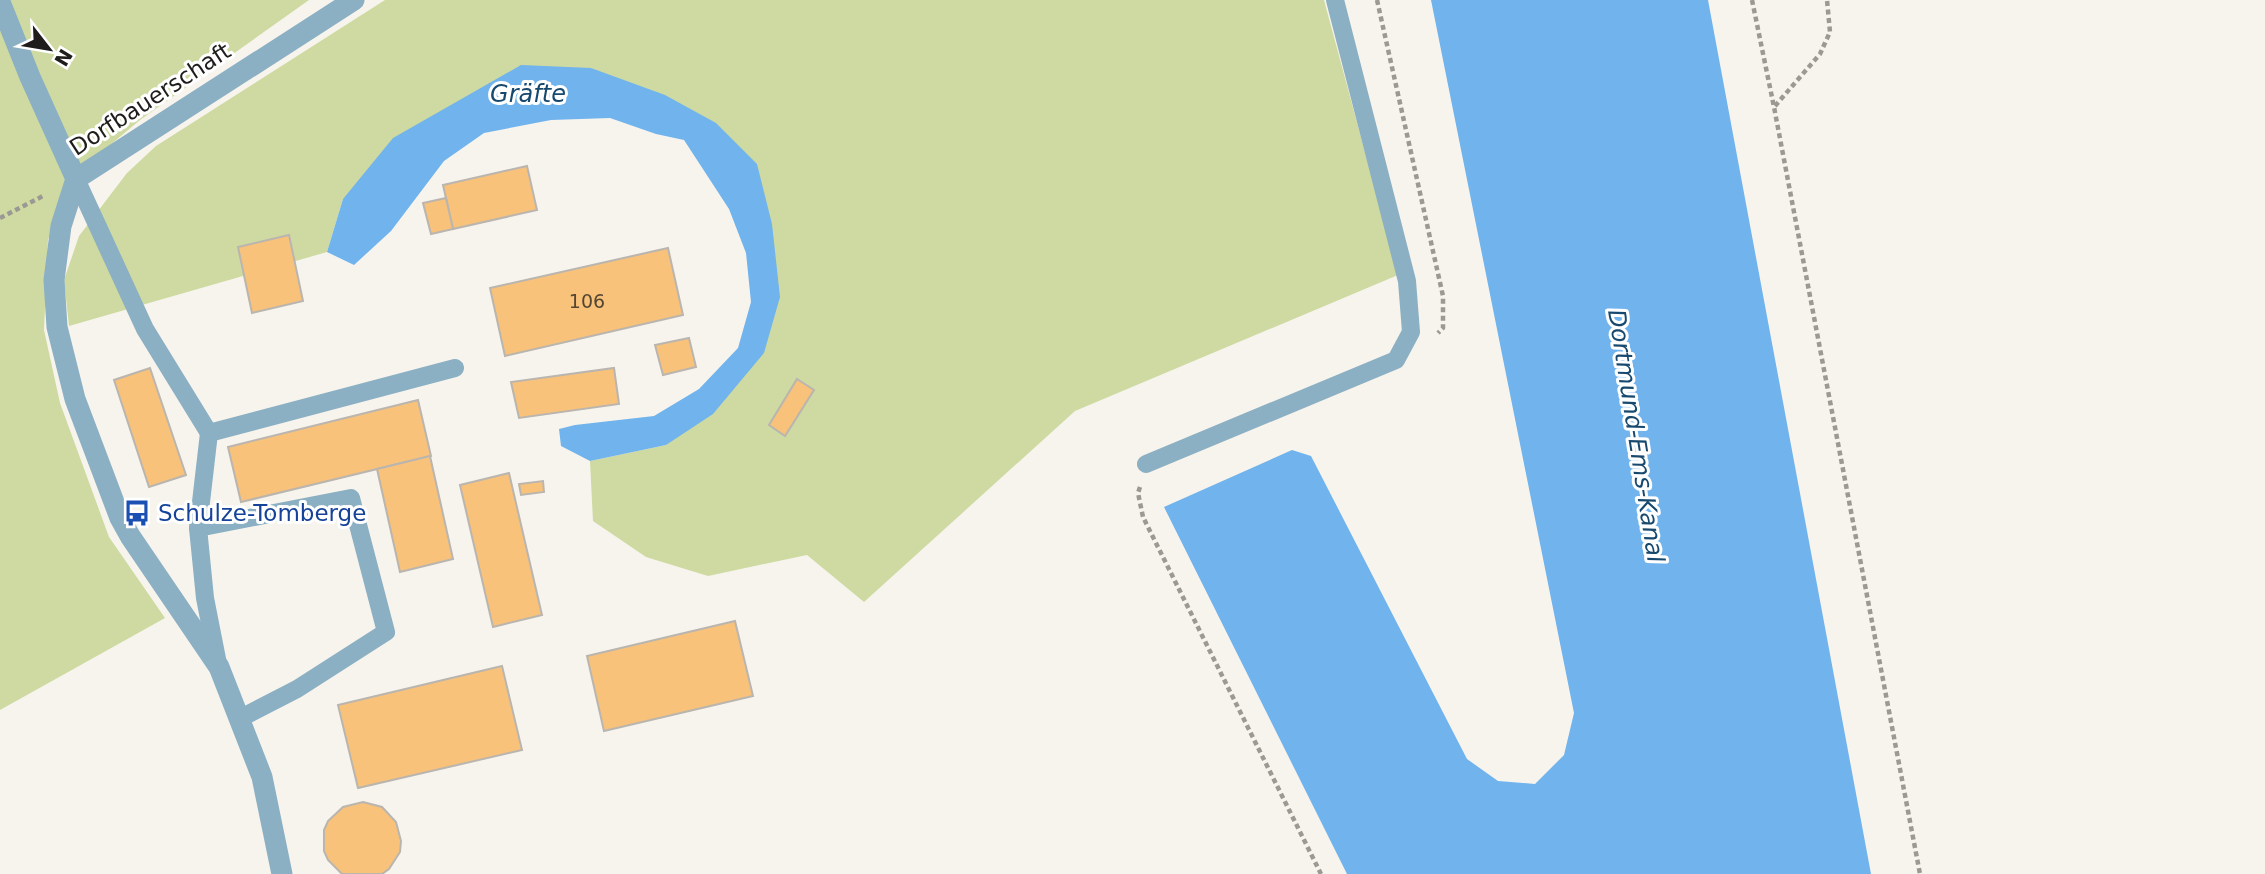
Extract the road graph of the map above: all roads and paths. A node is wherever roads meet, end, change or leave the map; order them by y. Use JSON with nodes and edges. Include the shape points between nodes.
{"nodes":[{"id":1,"x":354,"y":0,"type":"edge"},
{"id":2,"x":1335,"y":0,"type":"edge"},
{"id":3,"x":1377,"y":0,"type":"edge"},
{"id":4,"x":1752,"y":0,"type":"edge"},
{"id":5,"x":1827,"y":0,"type":"edge"},
{"id":6,"x":0,"y":2,"type":"edge"},
{"id":7,"x":1774,"y":107,"type":"junction"},
{"id":8,"x":76,"y":179,"type":"junction"},
{"id":9,"x":1436,"y":335,"type":"dead end"},
{"id":10,"x":455,"y":368,"type":"dead end"},
{"id":11,"x":209,"y":433,"type":"junction"},
{"id":12,"x":1146,"y":464,"type":"joint"},
{"id":13,"x":198,"y":528,"type":"junction"},
{"id":14,"x":219,"y":667,"type":"junction"},
{"id":15,"x":239,"y":719,"type":"junction"},
{"id":16,"x":282,"y":874,"type":"edge"},
{"id":17,"x":1321,"y":874,"type":"edge"},
{"id":18,"x":1920,"y":874,"type":"edge"}],
"edges":[{"from":1,"to":8,"type":"street","name":"Dorfbauerschaft"},
{"from":2,"to":12,"type":"lane","via":[[1408,281],[1412,332],[1396,360]]},
{"from":3,"to":9,"type":"path","via":[[1443,296],[1443,328]]},
{"from":4,"to":7,"type":"path"},
{"from":5,"to":7,"type":"path","via":[[1830,32],[1820,54]]},
{"from":6,"to":8,"type":"street"},
{"from":7,"to":18,"type":"path"},
{"from":8,"to":11,"type":"lane","name":"Dorfbauerschaft","via":[[145,329]]},
{"from":8,"to":14,"type":"street","via":[[61,226],[54,280],[57,327],[75,399],[120,518]]},
{"from":10,"to":11,"type":"lane"},
{"from":11,"to":13,"type":"lane"},
{"from":12,"to":17,"type":"path","via":[[1138,492],[1143,517]]},
{"from":13,"to":14,"type":"lane","via":[[205,598]]},
{"from":13,"to":15,"type":"lane","via":[[351,498],[386,632],[297,689]]},
{"from":14,"to":15,"type":"street"},
{"from":15,"to":16,"type":"street","via":[[262,777]]}]}
